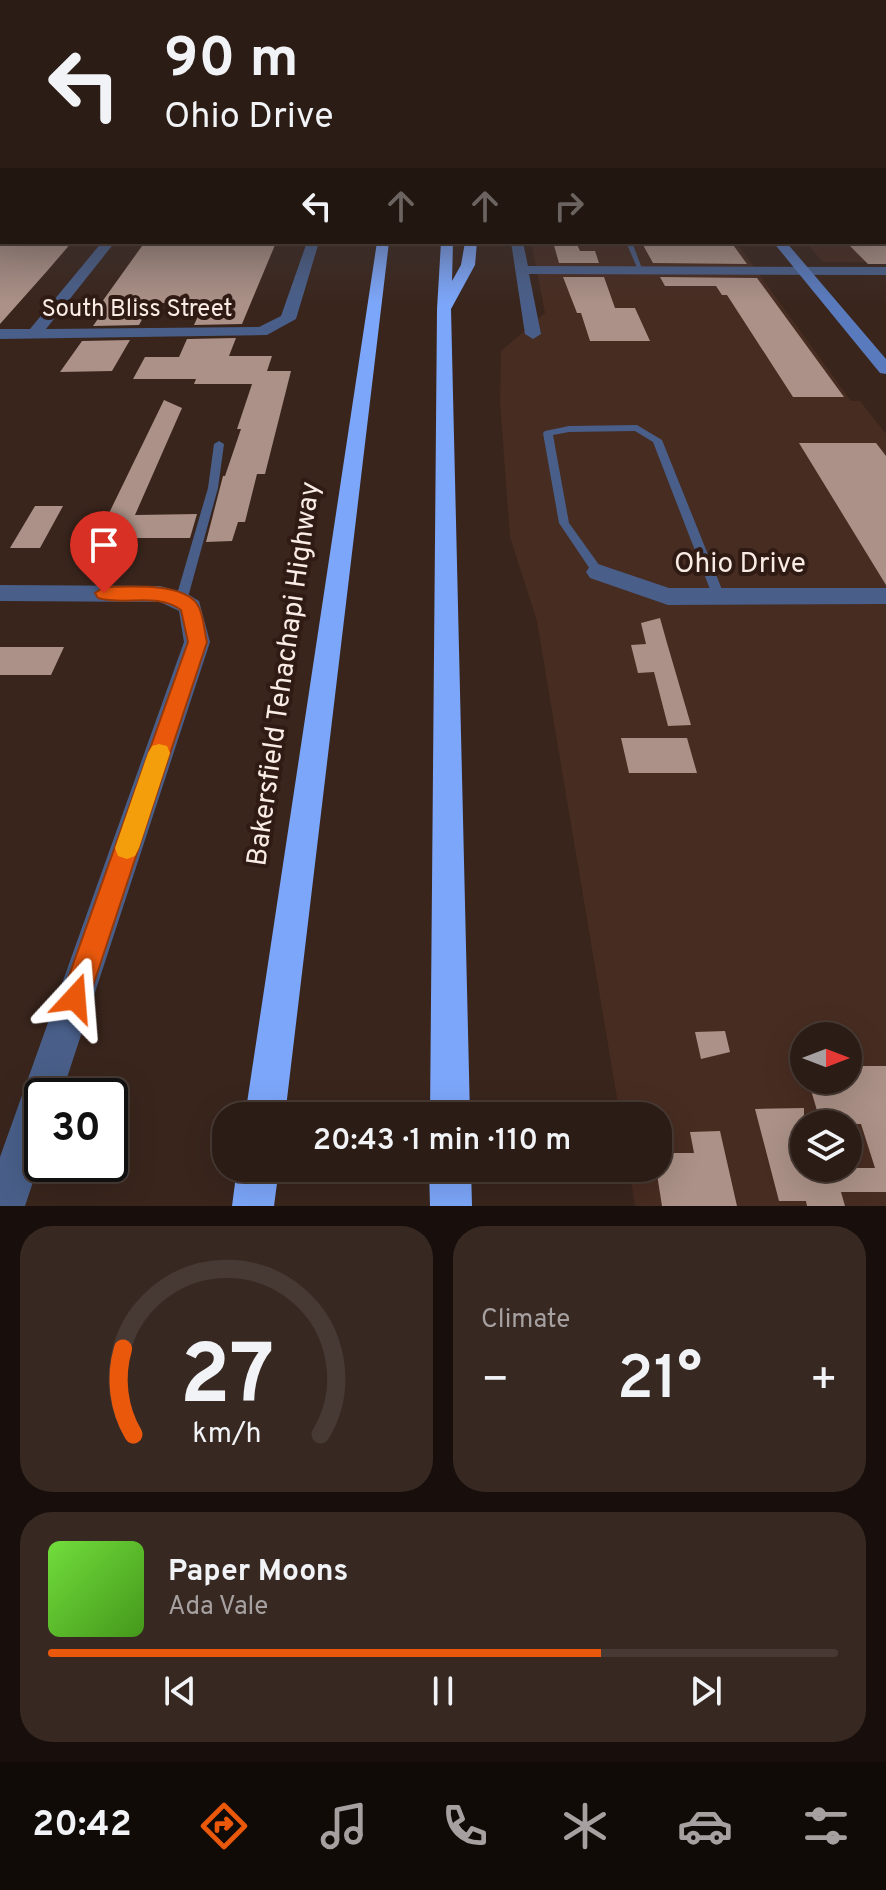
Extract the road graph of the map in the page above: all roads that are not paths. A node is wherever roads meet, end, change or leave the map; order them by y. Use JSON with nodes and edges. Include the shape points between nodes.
{"nodes":[{"id":1,"x":107,"y":244,"type":"edge"},
{"id":2,"x":312,"y":244,"type":"edge"},
{"id":3,"x":375,"y":244,"type":"edge"},
{"id":4,"x":383,"y":244,"type":"edge"},
{"id":5,"x":447,"y":244,"type":"edge"},
{"id":6,"x":471,"y":244,"type":"edge"},
{"id":7,"x":517,"y":244,"type":"edge"},
{"id":8,"x":630,"y":244,"type":"edge"},
{"id":9,"x":781,"y":244,"type":"edge"},
{"id":10,"x":522,"y":270,"type":"junction"},
{"id":11,"x":641,"y":270,"type":"junction"},
{"id":12,"x":803,"y":270,"type":"junction"},
{"id":13,"x":886,"y":271,"type":"edge"},
{"id":14,"x":376,"y":295,"type":"junction"},
{"id":15,"x":444,"y":309,"type":"junction"},
{"id":16,"x":0,"y":334,"type":"edge"},
{"id":17,"x":34,"y":334,"type":"junction"},
{"id":18,"x":533,"y":334,"type":"dead end"},
{"id":19,"x":886,"y":369,"type":"edge"},
{"id":20,"x":219,"y":444,"type":"dead end"},
{"id":21,"x":598,"y":572,"type":"joint"},
{"id":22,"x":0,"y":593,"type":"edge"},
{"id":23,"x":886,"y":596,"type":"edge"},
{"id":24,"x":719,"y":597,"type":"junction"},
{"id":25,"x":186,"y":604,"type":"junction"},
{"id":26,"x":267,"y":1102,"type":"edge"},
{"id":27,"x":450,"y":1102,"type":"edge"},
{"id":28,"x":256,"y":1182,"type":"edge"},
{"id":29,"x":450,"y":1182,"type":"edge"},
{"id":30,"x":4,"y":1206,"type":"edge"},
{"id":31,"x":253,"y":1206,"type":"edge"},
{"id":32,"x":451,"y":1206,"type":"edge"}],
"edges":[{"from":1,"to":17,"type":"street"},
{"from":2,"to":17,"type":"street","name":"South Bliss Street","via":[[288,319],[273,328],[248,334]]},
{"from":3,"to":14,"type":"highway"},
{"from":4,"to":14,"type":"highway","name":"Bakersfield Tehachapi Highway"},
{"from":5,"to":15,"type":"highway"},
{"from":6,"to":15,"type":"highway","via":[[468,265]]},
{"from":7,"to":10,"type":"street"},
{"from":8,"to":11,"type":"lane"},
{"from":9,"to":12,"type":"main road"},
{"from":10,"to":11,"type":"street"},
{"from":10,"to":18,"type":"street"},
{"from":11,"to":12,"type":"street"},
{"from":12,"to":13,"type":"street"},
{"from":12,"to":19,"type":"main road"},
{"from":14,"to":26,"type":"highway","name":"Bakersfield Tehachapi Highway"},
{"from":15,"to":27,"type":"highway"},
{"from":16,"to":17,"type":"street","name":"South Bliss Street"},
{"from":20,"to":25,"type":"lane"},
{"from":21,"to":24,"type":"street","name":"Ohio Drive","via":[[668,597]]},
{"from":21,"to":24,"type":"lane","via":[[564,523],[548,433],[637,428],[657,440]]},
{"from":22,"to":25,"type":"street","via":[[160,594]]},
{"from":23,"to":24,"type":"street","name":"Ohio Drive"},
{"from":25,"to":30,"type":"street","via":[[197,642]]},
{"from":28,"to":31,"type":"highway"},
{"from":29,"to":32,"type":"highway"}]}
